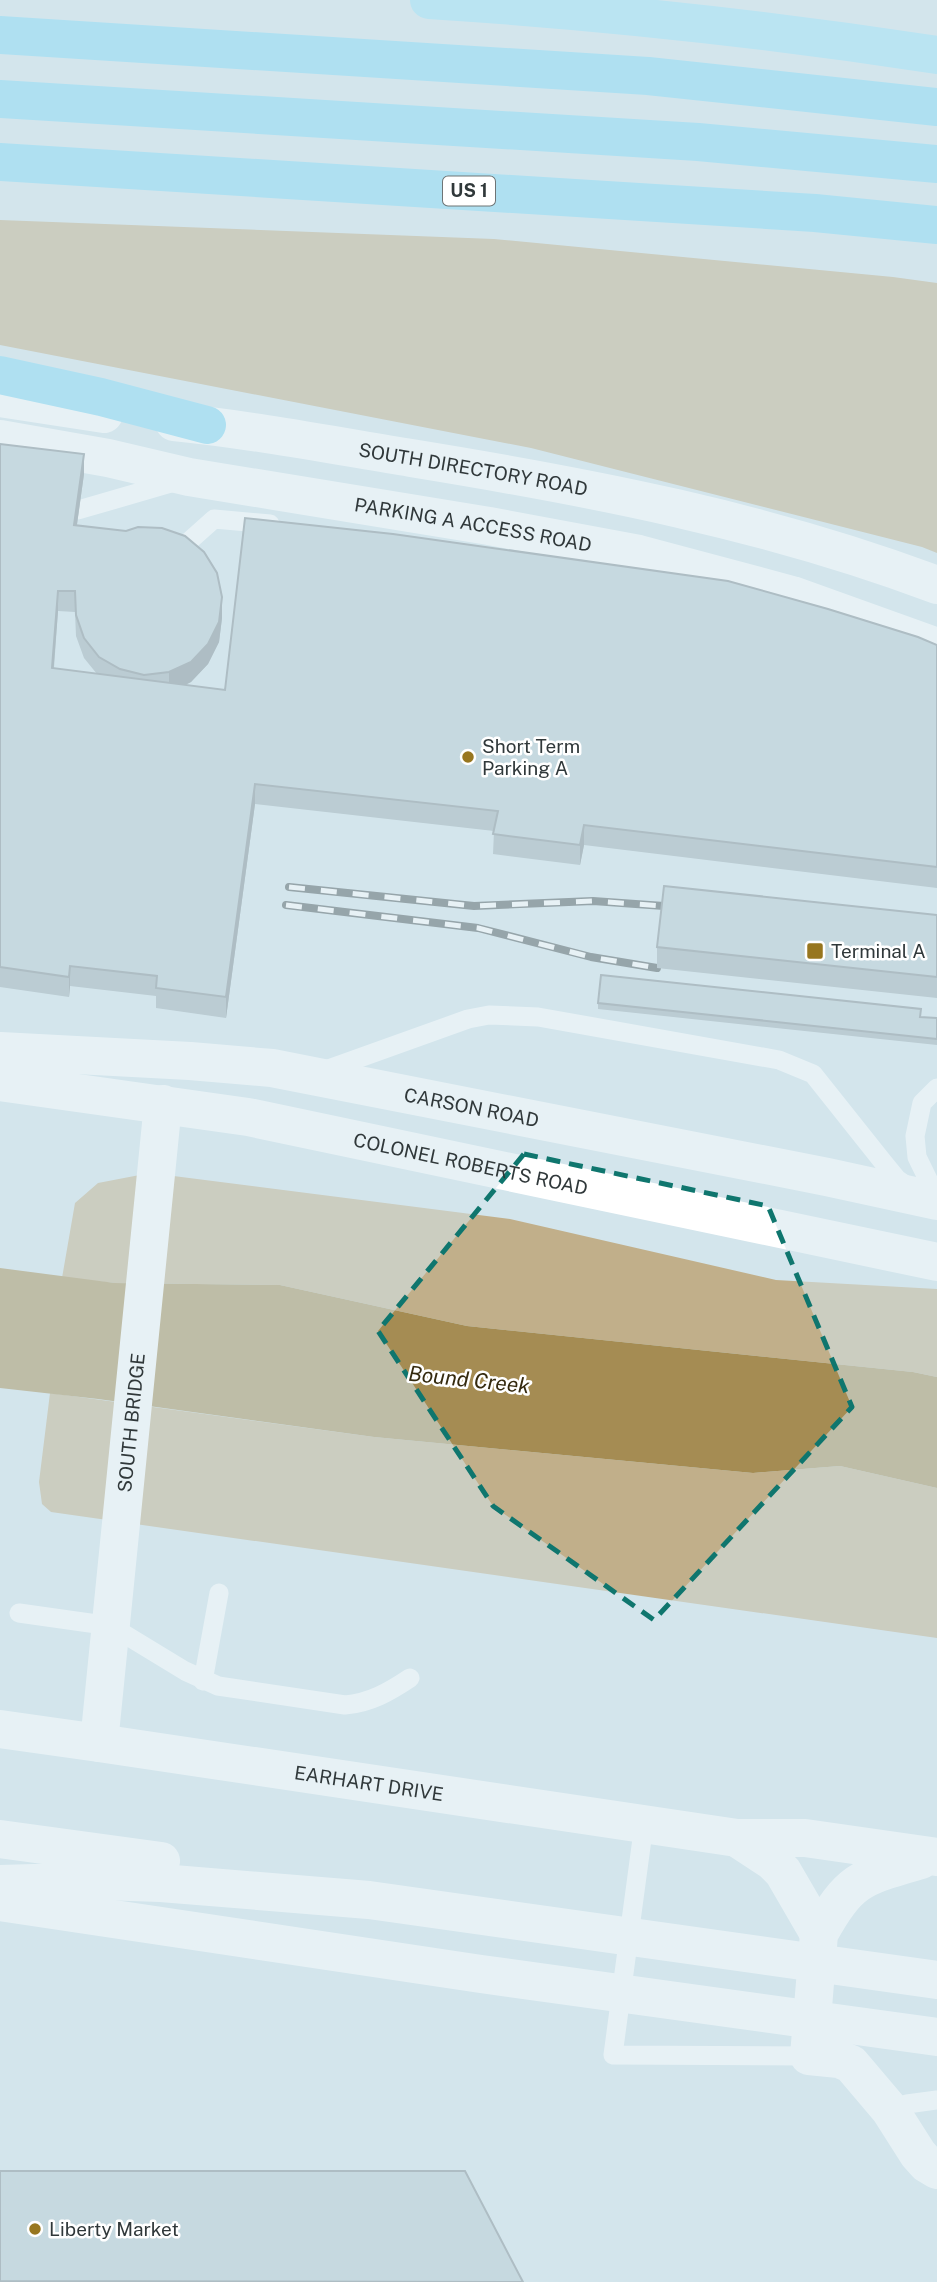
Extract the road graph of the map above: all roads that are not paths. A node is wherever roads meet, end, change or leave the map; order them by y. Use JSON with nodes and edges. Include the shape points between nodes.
{"nodes":[{"id":1,"x":429,"y":0,"type":"edge"},
{"id":2,"x":0,"y":35,"type":"edge"},
{"id":3,"x":937,"y":55,"type":"edge"},
{"id":4,"x":0,"y":99,"type":"edge"},
{"id":5,"x":937,"y":107,"type":"edge"},
{"id":6,"x":0,"y":162,"type":"edge"},
{"id":7,"x":937,"y":164,"type":"edge"},
{"id":8,"x":937,"y":225,"type":"edge"},
{"id":9,"x":0,"y":375,"type":"edge"},
{"id":10,"x":0,"y":398,"type":"edge"},
{"id":11,"x":207,"y":425,"type":"junction"},
{"id":12,"x":0,"y":439,"type":"edge"},
{"id":13,"x":189,"y":477,"type":"junction"},
{"id":14,"x":78,"y":510,"type":"edge"},
{"id":15,"x":284,"y":526,"type":"edge"},
{"id":16,"x":185,"y":557,"type":"edge"},
{"id":17,"x":937,"y":585,"type":"edge"},
{"id":18,"x":937,"y":647,"type":"edge"},
{"id":19,"x":0,"y":1051,"type":"edge"},
{"id":20,"x":310,"y":1075,"type":"junction"},
{"id":21,"x":0,"y":1082,"type":"edge"},
{"id":22,"x":937,"y":1088,"type":"edge"},
{"id":23,"x":163,"y":1104,"type":"junction"},
{"id":24,"x":931,"y":1198,"type":"edge"},
{"id":25,"x":937,"y":1262,"type":"edge"},
{"id":26,"x":219,"y":1593,"type":"dead end"},
{"id":27,"x":19,"y":1613,"type":"dead end"},
{"id":28,"x":111,"y":1626,"type":"junction"},
{"id":29,"x":410,"y":1678,"type":"dead end"},
{"id":30,"x":204,"y":1681,"type":"junction"},
{"id":31,"x":0,"y":1729,"type":"edge"},
{"id":32,"x":99,"y":1743,"type":"junction"},
{"id":33,"x":644,"y":1824,"type":"junction"},
{"id":34,"x":737,"y":1838,"type":"junction"},
{"id":35,"x":0,"y":1839,"type":"edge"},
{"id":36,"x":935,"y":1857,"type":"edge"},
{"id":37,"x":0,"y":1884,"type":"edge"},
{"id":38,"x":369,"y":1900,"type":"junction"},
{"id":39,"x":0,"y":1902,"type":"edge"},
{"id":40,"x":819,"y":1934,"type":"junction"},
{"id":41,"x":937,"y":1980,"type":"edge"},
{"id":42,"x":937,"y":2037,"type":"edge"},
{"id":43,"x":809,"y":2056,"type":"junction"},
{"id":44,"x":937,"y":2100,"type":"edge"},
{"id":45,"x":890,"y":2110,"type":"junction"},
{"id":46,"x":937,"y":2170,"type":"edge"}],
"edges":[{"from":1,"to":3,"type":"highway","via":[[638,16]]},
{"from":2,"to":5,"type":"highway","via":[[648,76]]},
{"from":4,"to":7,"type":"highway","via":[[698,142]]},
{"from":6,"to":8,"type":"highway","number":"US 1","via":[[802,212]]},
{"from":9,"to":11,"type":"highway"},
{"from":10,"to":11,"type":"street","name":"SOUTH DIRECTORY ROAD"},
{"from":11,"to":17,"type":"street","name":"SOUTH DIRECTORY ROAD","via":[[650,501],[802,540]]},
{"from":12,"to":13,"type":"street","name":"PARKING A ACCESS ROAD"},
{"from":13,"to":14,"type":"lane"},
{"from":13,"to":18,"type":"street","name":"PARKING A ACCESS ROAD","via":[[579,551],[639,554],[792,595]]},
{"from":15,"to":16,"type":"lane","via":[[214,519],[186,544]]},
{"from":19,"to":20,"type":"street","name":"CARSON ROAD","via":[[227,1064]]},
{"from":20,"to":24,"type":"street","name":"CARSON ROAD"},
{"from":20,"to":24,"type":"lane","via":[[489,1015],[538,1017],[779,1060],[813,1074],[897,1178]]},
{"from":21,"to":23,"type":"street","name":"COLONEL ROBERTS ROAD"},
{"from":22,"to":24,"type":"lane","via":[[922,1103],[915,1136]]},
{"from":23,"to":25,"type":"street","name":"COLONEL ROBERTS ROAD","via":[[248,1117]]},
{"from":23,"to":28,"type":"street","name":"SOUTH BRIDGE"},
{"from":26,"to":30,"type":"lane"},
{"from":27,"to":28,"type":"lane"},
{"from":28,"to":30,"type":"lane"},
{"from":28,"to":32,"type":"street","name":"SOUTH BRIDGE"},
{"from":29,"to":30,"type":"lane","via":[[378,1698],[345,1705],[236,1690]]},
{"from":31,"to":32,"type":"street","name":"EARHART DRIVE"},
{"from":32,"to":33,"type":"street","name":"EARHART DRIVE"},
{"from":33,"to":34,"type":"street","name":"EARHART DRIVE"},
{"from":33,"to":43,"type":"lane","via":[[613,2055]]},
{"from":34,"to":36,"type":"street","name":"EARHART DRIVE","via":[[805,1838]]},
{"from":34,"to":40,"type":"street","name":"EARHART DRIVE","via":[[783,1872]]},
{"from":35,"to":38,"type":"street","via":[[211,1868]]},
{"from":36,"to":40,"type":"street","name":"EARHART DRIVE","via":[[874,1874],[850,1888]]},
{"from":37,"to":38,"type":"street","via":[[161,1883]]},
{"from":38,"to":41,"type":"street"},
{"from":39,"to":42,"type":"street"},
{"from":40,"to":43,"type":"street","name":"EARHART DRIVE"},
{"from":43,"to":45,"type":"street","via":[[851,2064]]},
{"from":44,"to":45,"type":"lane"},
{"from":45,"to":46,"type":"street","via":[[918,2154]]}]}
